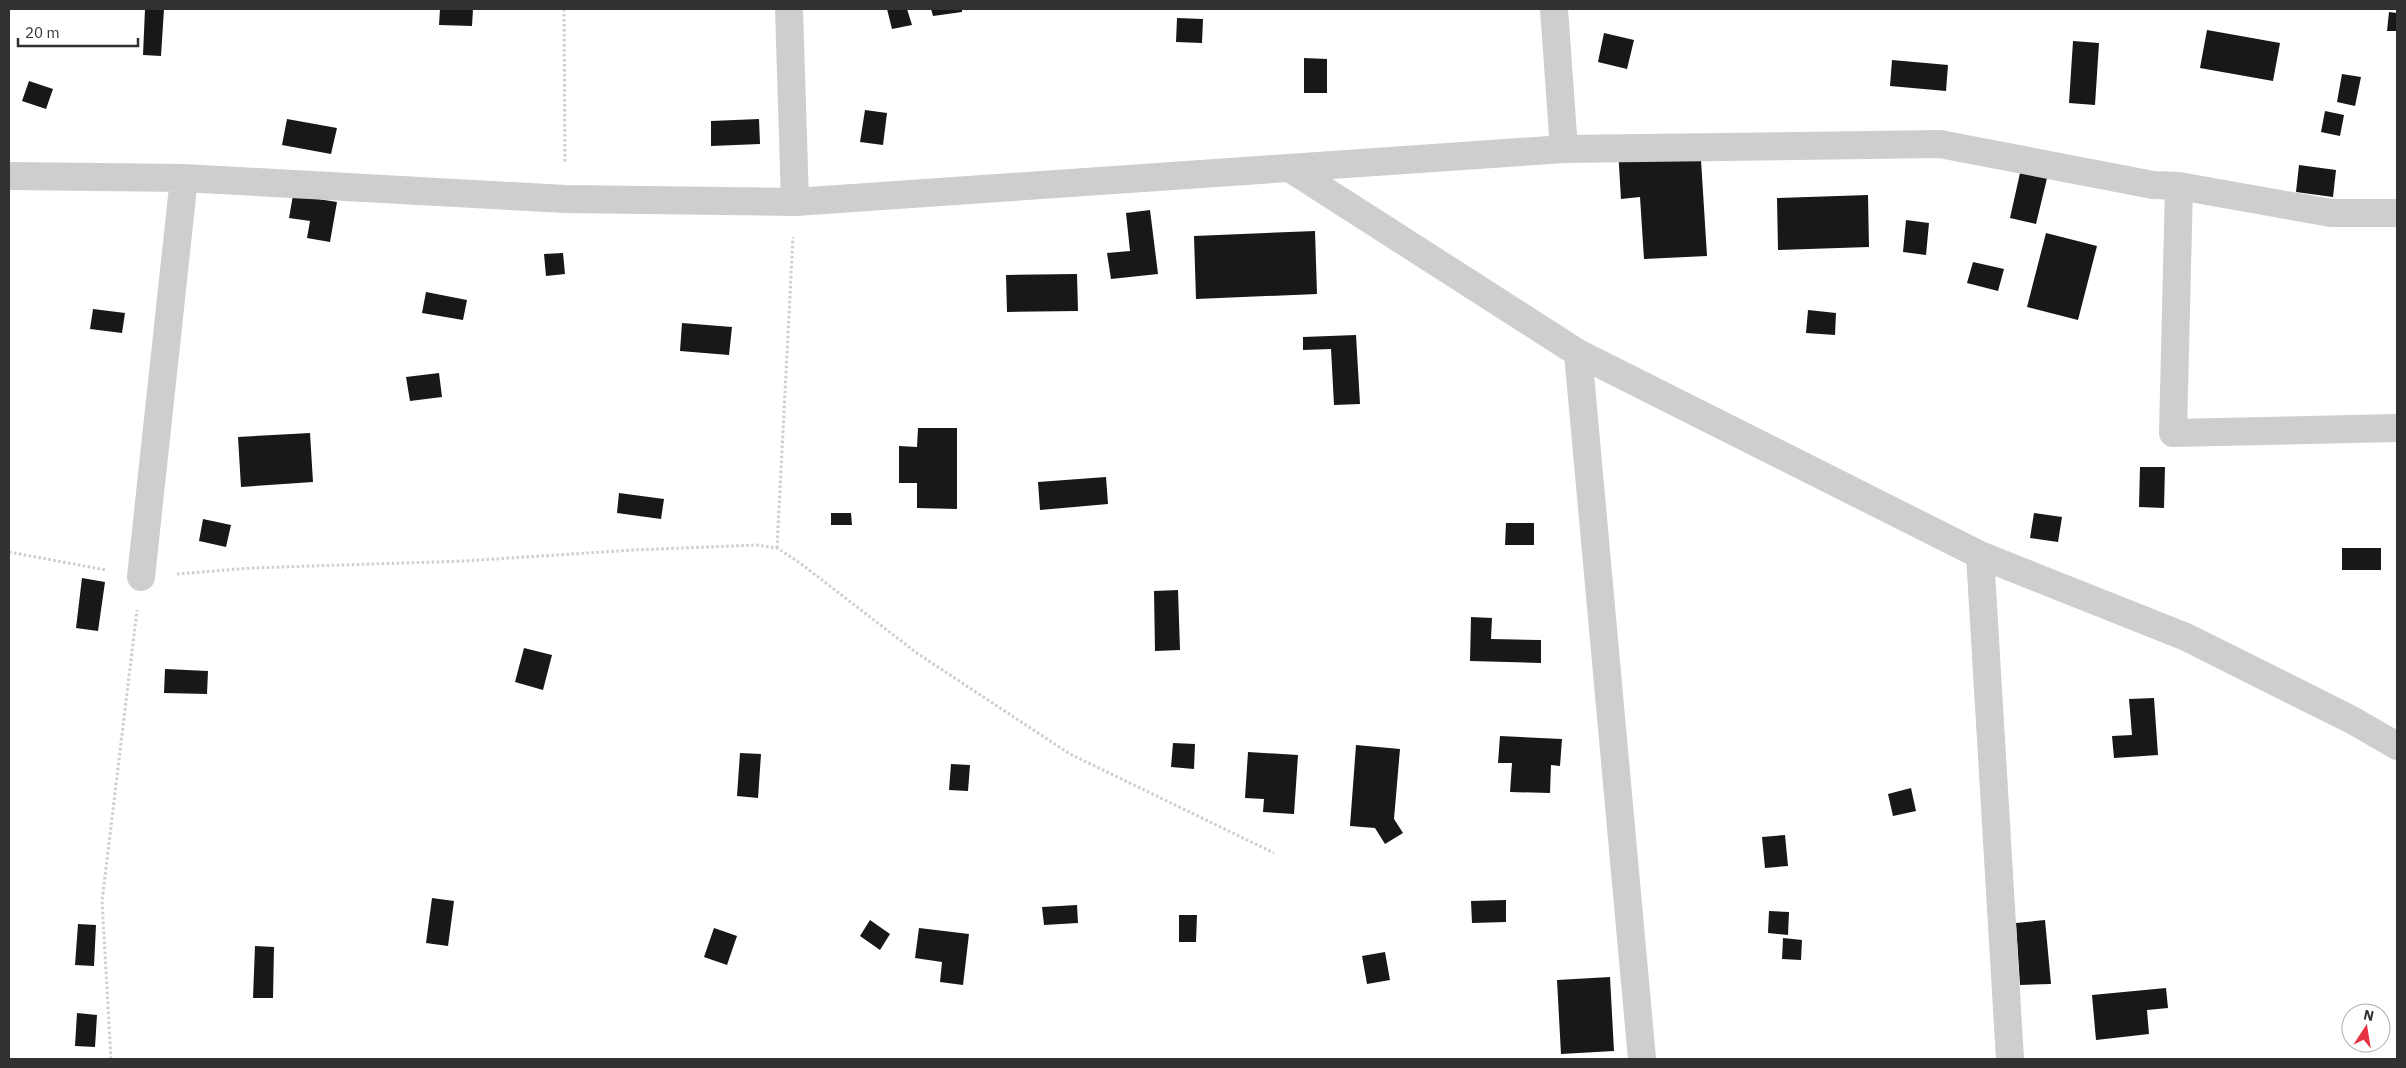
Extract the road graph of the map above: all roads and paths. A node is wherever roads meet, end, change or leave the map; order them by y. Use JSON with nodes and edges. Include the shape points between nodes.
{"nodes":[{"id":1,"x":564,"y":9,"type":"edge"},
{"id":2,"x":789,"y":9,"type":"edge"},
{"id":3,"x":1554,"y":9,"type":"edge"},
{"id":4,"x":1564,"y":149,"type":"junction"},
{"id":5,"x":1291,"y":168,"type":"junction"},
{"id":6,"x":9,"y":176,"type":"edge"},
{"id":7,"x":184,"y":178,"type":"junction"},
{"id":8,"x":2179,"y":186,"type":"junction"},
{"id":9,"x":565,"y":200,"type":"junction"},
{"id":10,"x":795,"y":202,"type":"junction"},
{"id":11,"x":2397,"y":213,"type":"edge"},
{"id":12,"x":1578,"y":353,"type":"junction"},
{"id":13,"x":2397,"y":428,"type":"edge"},
{"id":14,"x":777,"y":548,"type":"junction"},
{"id":15,"x":9,"y":552,"type":"edge"},
{"id":16,"x":1980,"y":555,"type":"junction"},
{"id":17,"x":141,"y":577,"type":"junction"},
{"id":18,"x":2397,"y":746,"type":"edge"},
{"id":19,"x":1274,"y":853,"type":"dead end"},
{"id":20,"x":111,"y":1059,"type":"edge"},
{"id":21,"x":1642,"y":1059,"type":"edge"},
{"id":22,"x":2010,"y":1059,"type":"edge"}],
"edges":[{"from":1,"to":9,"type":"path"},
{"from":2,"to":10,"type":"street"},
{"from":3,"to":4,"type":"street"},
{"from":4,"to":5,"type":"street"},
{"from":4,"to":8,"type":"street","via":[[1940,144],[2154,185]]},
{"from":5,"to":10,"type":"street"},
{"from":5,"to":12,"type":"street"},
{"from":6,"to":7,"type":"street"},
{"from":7,"to":9,"type":"street"},
{"from":7,"to":17,"type":"street"},
{"from":8,"to":11,"type":"street","via":[[2331,213]]},
{"from":8,"to":13,"type":"street","via":[[2174,433]]},
{"from":9,"to":10,"type":"street"},
{"from":10,"to":14,"type":"path"},
{"from":12,"to":16,"type":"street"},
{"from":12,"to":21,"type":"street"},
{"from":14,"to":17,"type":"path","via":[[756,545],[633,550],[464,561],[251,568]]},
{"from":14,"to":19,"type":"path","via":[[800,562],[918,654],[1070,754]]},
{"from":15,"to":17,"type":"path"},
{"from":16,"to":18,"type":"street","via":[[2186,636]]},
{"from":16,"to":22,"type":"street"},
{"from":17,"to":20,"type":"path","via":[[102,901]]}]}
